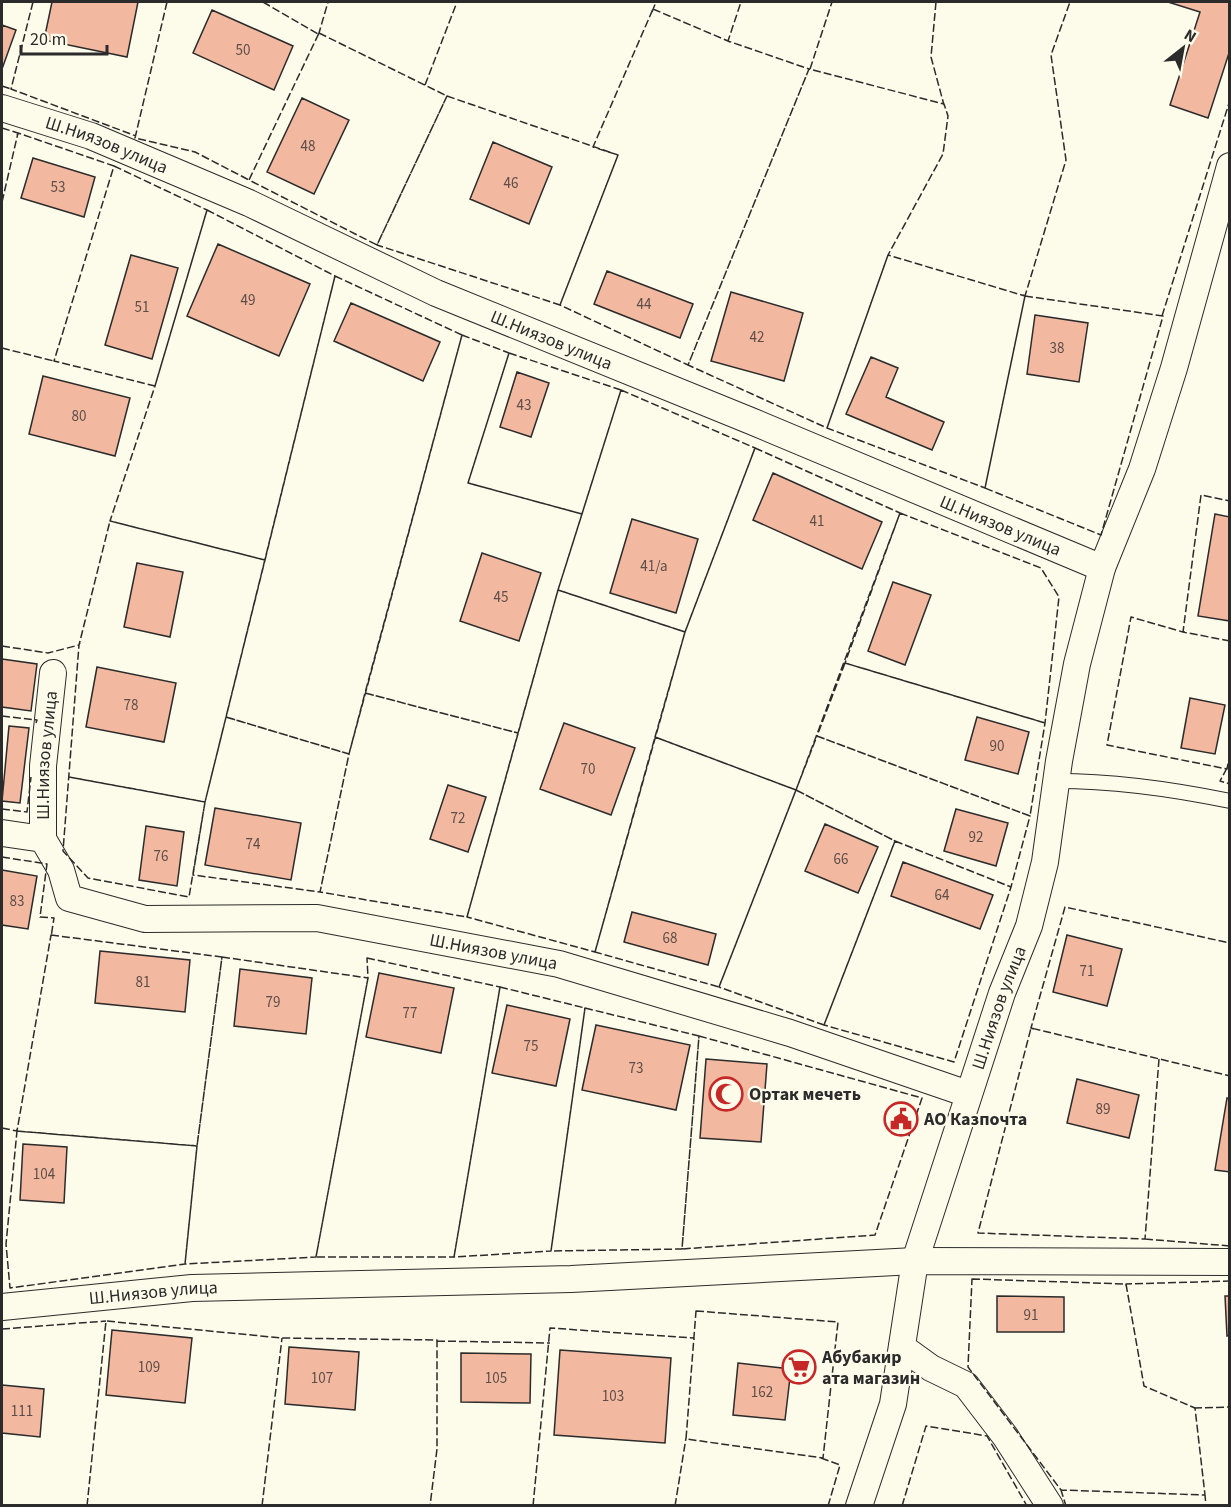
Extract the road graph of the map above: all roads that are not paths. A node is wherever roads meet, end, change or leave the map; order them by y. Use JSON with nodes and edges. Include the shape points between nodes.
{"nodes":[{"id":1,"x":2,"y":108,"type":"edge"},
{"id":2,"x":1230,"y":166,"type":"edge"},
{"id":3,"x":1102,"y":568,"type":"junction"},
{"id":4,"x":53,"y":673,"type":"dead end"},
{"id":5,"x":1056,"y":781,"type":"junction"},
{"id":6,"x":1230,"y":801,"type":"edge"},
{"id":7,"x":2,"y":833,"type":"edge"},
{"id":8,"x":43,"y":839,"type":"junction"},
{"id":9,"x":968,"y":1094,"type":"junction"},
{"id":10,"x":915,"y":1261,"type":"junction"},
{"id":11,"x":1230,"y":1262,"type":"edge"},
{"id":12,"x":2,"y":1307,"type":"edge"},
{"id":13,"x":902,"y":1347,"type":"junction"},
{"id":14,"x":859,"y":1506,"type":"edge"},
{"id":15,"x":1050,"y":1506,"type":"edge"}],
"edges":[{"from":1,"to":3,"type":"street","name":"Ш.Ниязов улица","via":[[91,136],[249,203],[436,292]]},
{"from":2,"to":3,"type":"street","name":"Ш.Ниязов улица","via":[[1146,458]]},
{"from":3,"to":5,"type":"street","name":"Ш.Ниязов улица","via":[[1077,664]]},
{"from":4,"to":8,"type":"street","name":"Ш.Ниязов улица","via":[[43,766]]},
{"from":5,"to":6,"type":"lane","via":[[1174,789]]},
{"from":5,"to":9,"type":"street","name":"Ш.Ниязов улица","via":[[1045,862],[1029,926]]},
{"from":7,"to":8,"type":"street","name":"Ш.Ниязов улица"},
{"from":8,"to":9,"type":"street","name":"Ш.Ниязов улица","via":[[61,870],[69,898],[134,916],[317,918],[559,963],[790,1033]]},
{"from":9,"to":10,"type":"street","name":"Ш.Ниязов улица"},
{"from":10,"to":11,"type":"street","name":"Ш.Ниязов улица"},
{"from":10,"to":12,"type":"street","name":"Ш.Ниязов улица","via":[[571,1279],[192,1288]]},
{"from":10,"to":13,"type":"street","name":"Ш.Ниязов улица"},
{"from":13,"to":14,"type":"street","name":"Ш.Ниязов улица","via":[[893,1404]]},
{"from":13,"to":15,"type":"street","via":[[931,1368],[966,1385]]}]}
